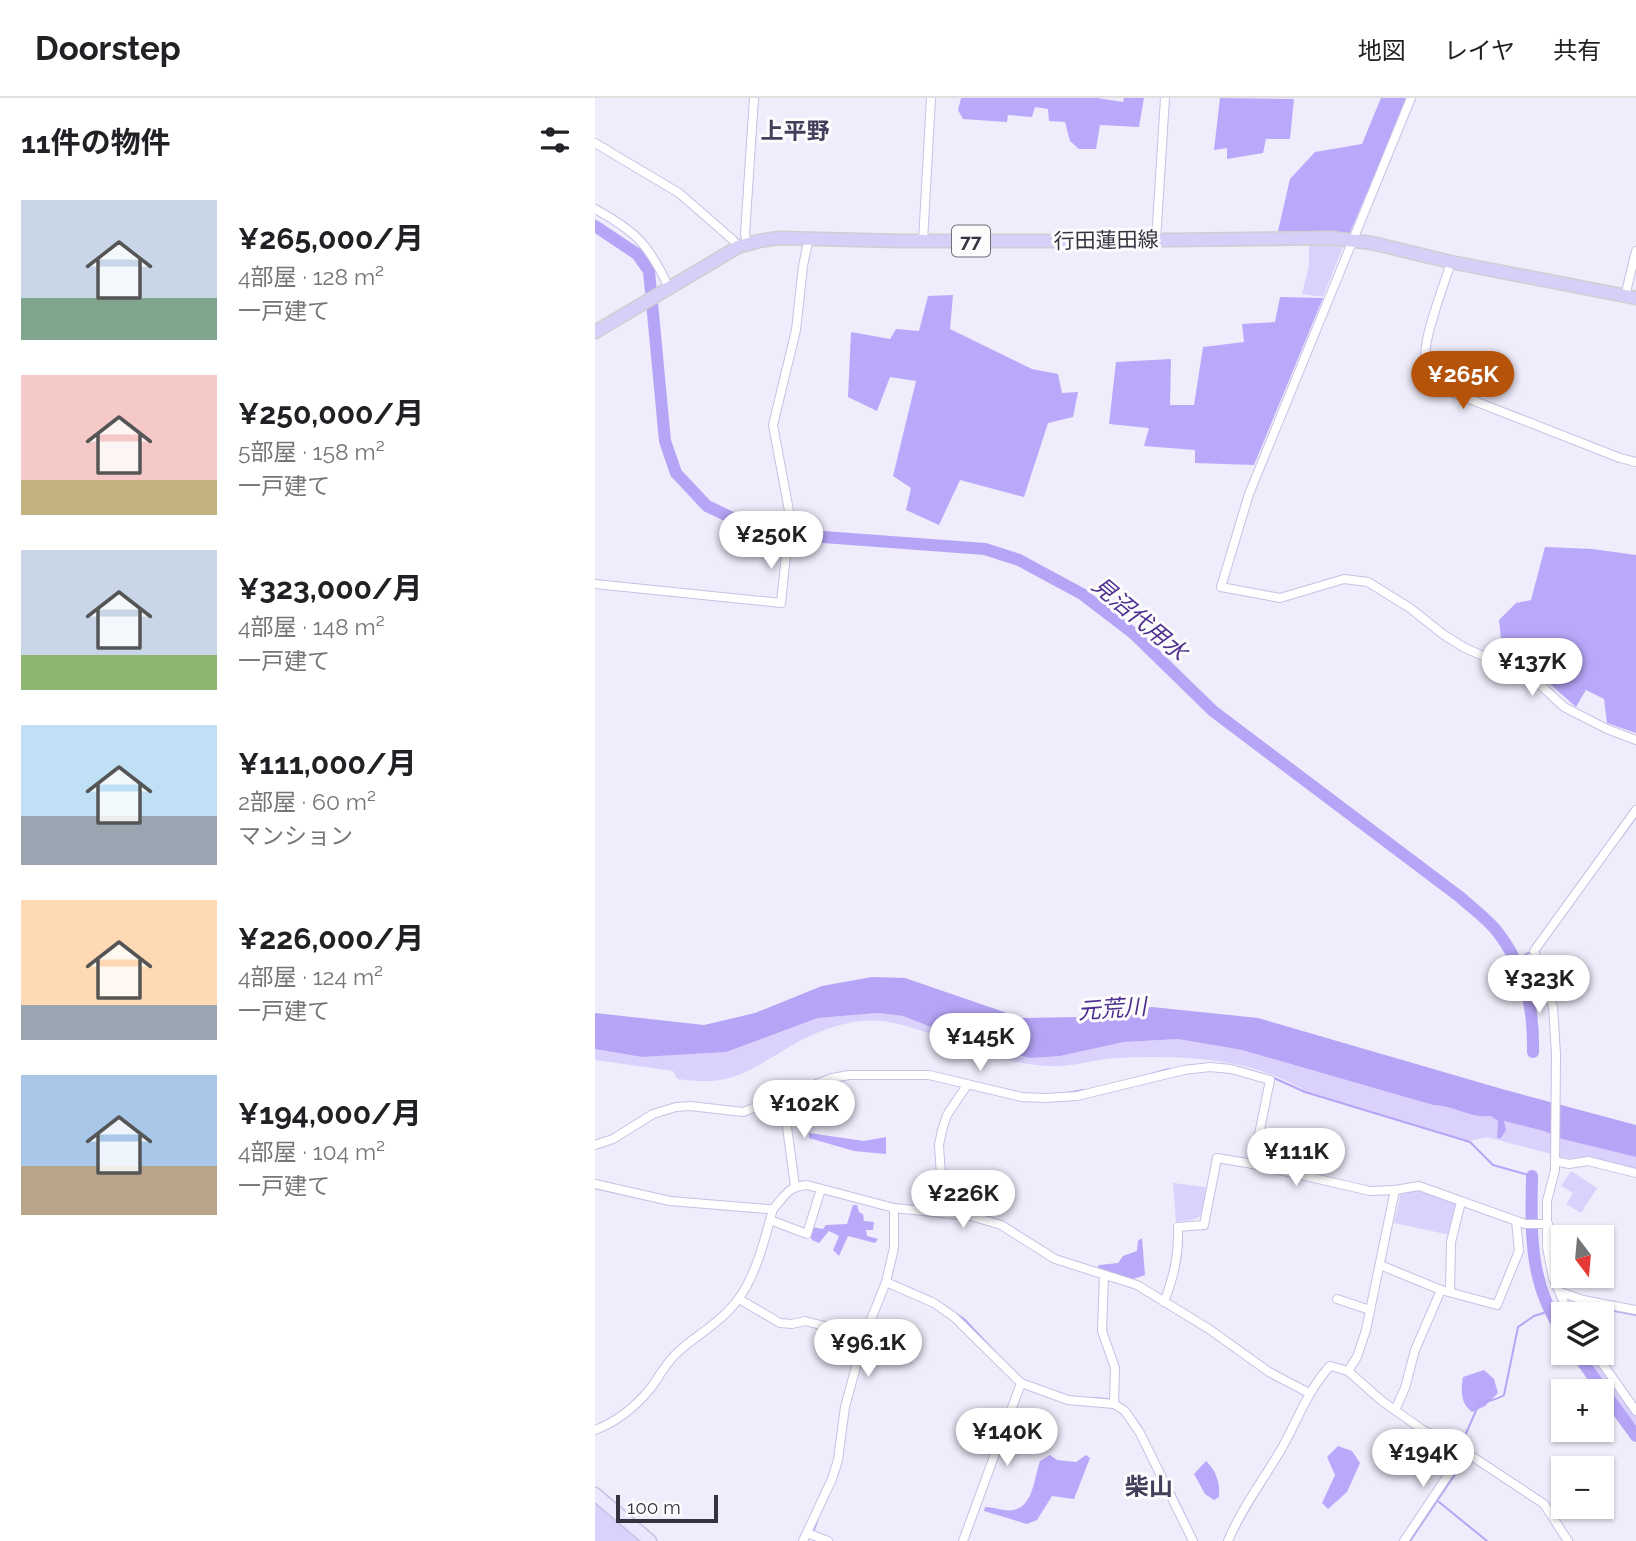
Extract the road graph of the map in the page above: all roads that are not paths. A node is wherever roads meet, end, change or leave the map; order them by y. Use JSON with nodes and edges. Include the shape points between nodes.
{"nodes":[{"id":1,"x":754,"y":98,"type":"edge"},
{"id":2,"x":931,"y":98,"type":"edge"},
{"id":3,"x":1165,"y":98,"type":"edge"},
{"id":4,"x":1411,"y":98,"type":"edge"},
{"id":5,"x":595,"y":143,"type":"edge"},
{"id":6,"x":595,"y":209,"type":"edge"},
{"id":7,"x":809,"y":237,"type":"junction"},
{"id":8,"x":923,"y":240,"type":"junction"},
{"id":9,"x":1156,"y":240,"type":"junction"},
{"id":10,"x":1351,"y":240,"type":"junction"},
{"id":11,"x":743,"y":246,"type":"junction"},
{"id":12,"x":1636,"y":251,"type":"edge"},
{"id":13,"x":1451,"y":262,"type":"junction"},
{"id":14,"x":667,"y":289,"type":"junction"},
{"id":15,"x":1631,"y":297,"type":"edge"},
{"id":16,"x":595,"y":332,"type":"edge"},
{"id":17,"x":1636,"y":462,"type":"edge"},
{"id":18,"x":595,"y":584,"type":"edge"},
{"id":19,"x":1636,"y":740,"type":"edge"},
{"id":20,"x":1636,"y":810,"type":"edge"},
{"id":21,"x":967,"y":1085,"type":"junction"},
{"id":22,"x":783,"y":1098,"type":"junction"},
{"id":23,"x":595,"y":1145,"type":"edge"},
{"id":24,"x":1555,"y":1158,"type":"junction"},
{"id":25,"x":1253,"y":1164,"type":"junction"},
{"id":26,"x":1636,"y":1173,"type":"edge"},
{"id":27,"x":595,"y":1184,"type":"edge"},
{"id":28,"x":795,"y":1186,"type":"junction"},
{"id":29,"x":821,"y":1189,"type":"junction"},
{"id":30,"x":1395,"y":1190,"type":"junction"},
{"id":31,"x":1461,"y":1202,"type":"junction"},
{"id":32,"x":894,"y":1208,"type":"junction"},
{"id":33,"x":773,"y":1209,"type":"junction"},
{"id":34,"x":938,"y":1211,"type":"junction"},
{"id":35,"x":770,"y":1220,"type":"junction"},
{"id":36,"x":1521,"y":1222,"type":"junction"},
{"id":37,"x":1548,"y":1224,"type":"junction"},
{"id":38,"x":1380,"y":1265,"type":"junction"},
{"id":39,"x":1104,"y":1275,"type":"junction"},
{"id":40,"x":886,"y":1282,"type":"junction"},
{"id":41,"x":1445,"y":1291,"type":"junction"},
{"id":42,"x":1560,"y":1292,"type":"junction"},
{"id":43,"x":739,"y":1299,"type":"junction"},
{"id":44,"x":1337,"y":1299,"type":"dead end"},
{"id":45,"x":1164,"y":1302,"type":"junction"},
{"id":46,"x":1564,"y":1302,"type":"edge"},
{"id":47,"x":1370,"y":1310,"type":"junction"},
{"id":48,"x":1636,"y":1310,"type":"edge"},
{"id":49,"x":866,"y":1332,"type":"junction"},
{"id":50,"x":1603,"y":1365,"type":"edge"},
{"id":51,"x":1348,"y":1371,"type":"junction"},
{"id":52,"x":1021,"y":1383,"type":"junction"},
{"id":53,"x":1309,"y":1393,"type":"junction"},
{"id":54,"x":1114,"y":1404,"type":"junction"},
{"id":55,"x":1395,"y":1410,"type":"junction"},
{"id":56,"x":1636,"y":1411,"type":"edge"},
{"id":57,"x":595,"y":1430,"type":"edge"},
{"id":58,"x":1464,"y":1451,"type":"junction"},
{"id":59,"x":595,"y":1494,"type":"edge"},
{"id":60,"x":805,"y":1537,"type":"edge"},
{"id":61,"x":650,"y":1541,"type":"edge"},
{"id":62,"x":828,"y":1541,"type":"edge"},
{"id":63,"x":963,"y":1541,"type":"edge"},
{"id":64,"x":1193,"y":1541,"type":"edge"},
{"id":65,"x":1227,"y":1541,"type":"edge"},
{"id":66,"x":1405,"y":1541,"type":"edge"},
{"id":67,"x":1568,"y":1541,"type":"edge"}],
"edges":[{"from":1,"to":11,"type":"street"},
{"from":2,"to":8,"type":"street"},
{"from":3,"to":9,"type":"street"},
{"from":4,"to":10,"type":"street"},
{"from":5,"to":11,"type":"street","via":[[679,193]]},
{"from":6,"to":14,"type":"street","via":[[642,242]]},
{"from":7,"to":8,"type":"main road","name":"行田蓮田線","number":"77"},
{"from":7,"to":11,"type":"main road","name":"行田蓮田線","number":"77","via":[[768,239]]},
{"from":7,"to":18,"type":"street","via":[[796,330],[773,425],[790,516],[781,603]]},
{"from":8,"to":9,"type":"main road","name":"行田蓮田線","number":"77"},
{"from":9,"to":10,"type":"main road","name":"行田蓮田線","number":"77"},
{"from":10,"to":13,"type":"main road","name":"行田蓮田線","number":"77"},
{"from":10,"to":19,"type":"street","via":[[1248,494],[1221,587],[1280,598],[1344,579],[1367,582],[1465,648],[1533,678],[1564,707]]},
{"from":11,"to":14,"type":"main road","name":"行田蓮田線","number":"77"},
{"from":12,"to":15,"type":"street"},
{"from":13,"to":15,"type":"main road","name":"行田蓮田線","number":"77"},
{"from":13,"to":17,"type":"street","via":[[1426,341],[1426,358],[1445,384],[1454,393]]},
{"from":14,"to":16,"type":"main road","name":"行田蓮田線","number":"77"},
{"from":20,"to":24,"type":"street","via":[[1534,951],[1553,1007]]},
{"from":21,"to":22,"type":"street","via":[[929,1075],[849,1075]]},
{"from":21,"to":25,"type":"street","via":[[1046,1098],[1077,1096],[1184,1070],[1210,1067],[1249,1073],[1270,1080]]},
{"from":21,"to":34,"type":"street","via":[[941,1130]]},
{"from":22,"to":23,"type":"street","via":[[743,1112],[676,1107]]},
{"from":22,"to":28,"type":"street"},
{"from":24,"to":26,"type":"street"},
{"from":24,"to":37,"type":"street"},
{"from":25,"to":30,"type":"street","via":[[1370,1191]]},
{"from":25,"to":45,"type":"street","via":[[1217,1158],[1204,1225],[1178,1227],[1179,1252]]},
{"from":27,"to":33,"type":"street","via":[[670,1201]]},
{"from":28,"to":29,"type":"street"},
{"from":28,"to":33,"type":"street"},
{"from":29,"to":32,"type":"street"},
{"from":29,"to":35,"type":"street","via":[[807,1234]]},
{"from":30,"to":31,"type":"street","via":[[1419,1186]]},
{"from":30,"to":38,"type":"street"},
{"from":31,"to":36,"type":"street"},
{"from":31,"to":41,"type":"street"},
{"from":32,"to":34,"type":"street"},
{"from":32,"to":40,"type":"street","via":[[894,1248]]},
{"from":33,"to":35,"type":"street"},
{"from":34,"to":39,"type":"street","via":[[1001,1225],[1055,1259]]},
{"from":35,"to":43,"type":"street"},
{"from":36,"to":37,"type":"street"},
{"from":36,"to":41,"type":"street","via":[[1519,1251],[1497,1305]]},
{"from":37,"to":42,"type":"street","via":[[1549,1264]]},
{"from":38,"to":41,"type":"street"},
{"from":38,"to":47,"type":"street"},
{"from":39,"to":45,"type":"street","via":[[1137,1285]]},
{"from":39,"to":54,"type":"street","via":[[1102,1331],[1115,1368]]},
{"from":40,"to":49,"type":"street"},
{"from":40,"to":52,"type":"street","via":[[954,1317]]},
{"from":41,"to":55,"type":"street","via":[[1415,1350]]},
{"from":42,"to":46,"type":"street"},
{"from":42,"to":48,"type":"street"},
{"from":43,"to":49,"type":"street","via":[[781,1323],[804,1321]]},
{"from":43,"to":57,"type":"street","via":[[678,1352],[619,1419]]},
{"from":44,"to":47,"type":"street"},
{"from":45,"to":53,"type":"street"},
{"from":47,"to":51,"type":"street","via":[[1357,1357]]},
{"from":49,"to":60,"type":"street","via":[[845,1407],[838,1461]]},
{"from":50,"to":56,"type":"street"},
{"from":51,"to":53,"type":"street","via":[[1330,1366]]},
{"from":51,"to":55,"type":"street"},
{"from":52,"to":54,"type":"street","via":[[1067,1400]]},
{"from":52,"to":63,"type":"street"},
{"from":53,"to":65,"type":"street"},
{"from":54,"to":64,"type":"street","via":[[1132,1418]]},
{"from":55,"to":58,"type":"street"},
{"from":58,"to":66,"type":"street"},
{"from":58,"to":67,"type":"street","via":[[1544,1504]]},
{"from":59,"to":61,"type":"street"},
{"from":60,"to":62,"type":"street"}]}
